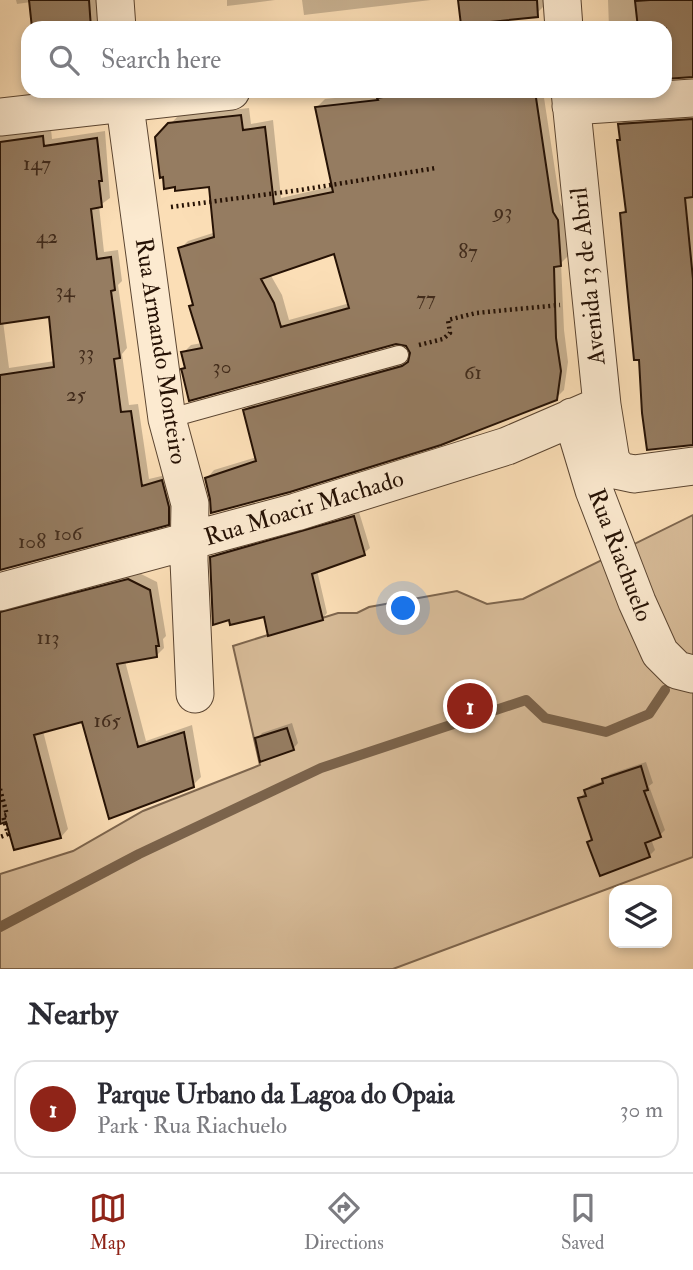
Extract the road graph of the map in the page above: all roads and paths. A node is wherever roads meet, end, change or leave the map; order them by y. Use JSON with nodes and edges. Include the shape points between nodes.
{"nodes":[{"id":1,"x":115,"y":0,"type":"edge"},
{"id":2,"x":562,"y":0,"type":"edge"},
{"id":3,"x":116,"y":21,"type":"edge"},
{"id":4,"x":564,"y":21,"type":"edge"},
{"id":5,"x":672,"y":97,"type":"edge"},
{"id":6,"x":693,"y":97,"type":"edge"},
{"id":7,"x":117,"y":98,"type":"edge"},
{"id":8,"x":123,"y":98,"type":"edge"},
{"id":9,"x":571,"y":98,"type":"edge"},
{"id":10,"x":0,"y":117,"type":"edge"},
{"id":11,"x":436,"y":168,"type":"dead end"},
{"id":12,"x":138,"y":211,"type":"junction"},
{"id":13,"x":591,"y":305,"type":"junction"},
{"id":14,"x":399,"y":355,"type":"joint"},
{"id":15,"x":587,"y":411,"type":"junction"},
{"id":16,"x":167,"y":419,"type":"junction"},
{"id":17,"x":693,"y":466,"type":"edge"},
{"id":18,"x":190,"y":542,"type":"junction"},
{"id":19,"x":0,"y":592,"type":"edge"},
{"id":20,"x":693,"y":674,"type":"edge"},
{"id":21,"x":195,"y":694,"type":"dead end"},
{"id":22,"x":0,"y":789,"type":"edge"},
{"id":23,"x":0,"y":837,"type":"edge"}],
"edges":[{"from":1,"to":3,"type":"street"},
{"from":2,"to":4,"type":"street"},
{"from":5,"to":6,"type":"street"},
{"from":7,"to":10,"type":"street"},
{"from":8,"to":12,"type":"street","name":"Rua Armando Monteiro"},
{"from":9,"to":13,"type":"street","name":"Avenida 13 de Abril"},
{"from":11,"to":12,"type":"path"},
{"from":12,"to":16,"type":"street","name":"Rua Armando Monteiro"},
{"from":13,"to":14,"type":"path","via":[[536,306],[448,320],[450,333],[443,338],[400,350]]},
{"from":13,"to":15,"type":"street","name":"Avenida 13 de Abril"},
{"from":14,"to":16,"type":"lane"},
{"from":15,"to":17,"type":"street","name":"Avenida 13 de Abril","via":[[620,471],[634,474]]},
{"from":15,"to":18,"type":"street","name":"Rua Moacir Machado","via":[[508,446]]},
{"from":15,"to":20,"type":"street","name":"Rua Riachuelo","via":[[594,489],[636,602],[660,653],[677,670]]},
{"from":16,"to":18,"type":"street","name":"Rua Armando Monteiro","via":[[190,504]]},
{"from":18,"to":19,"type":"street","name":"Rua Moacir Machado"},
{"from":18,"to":21,"type":"street","name":"Rua Armando Monteiro"},
{"from":22,"to":23,"type":"path","via":[[8,834]]}]}
